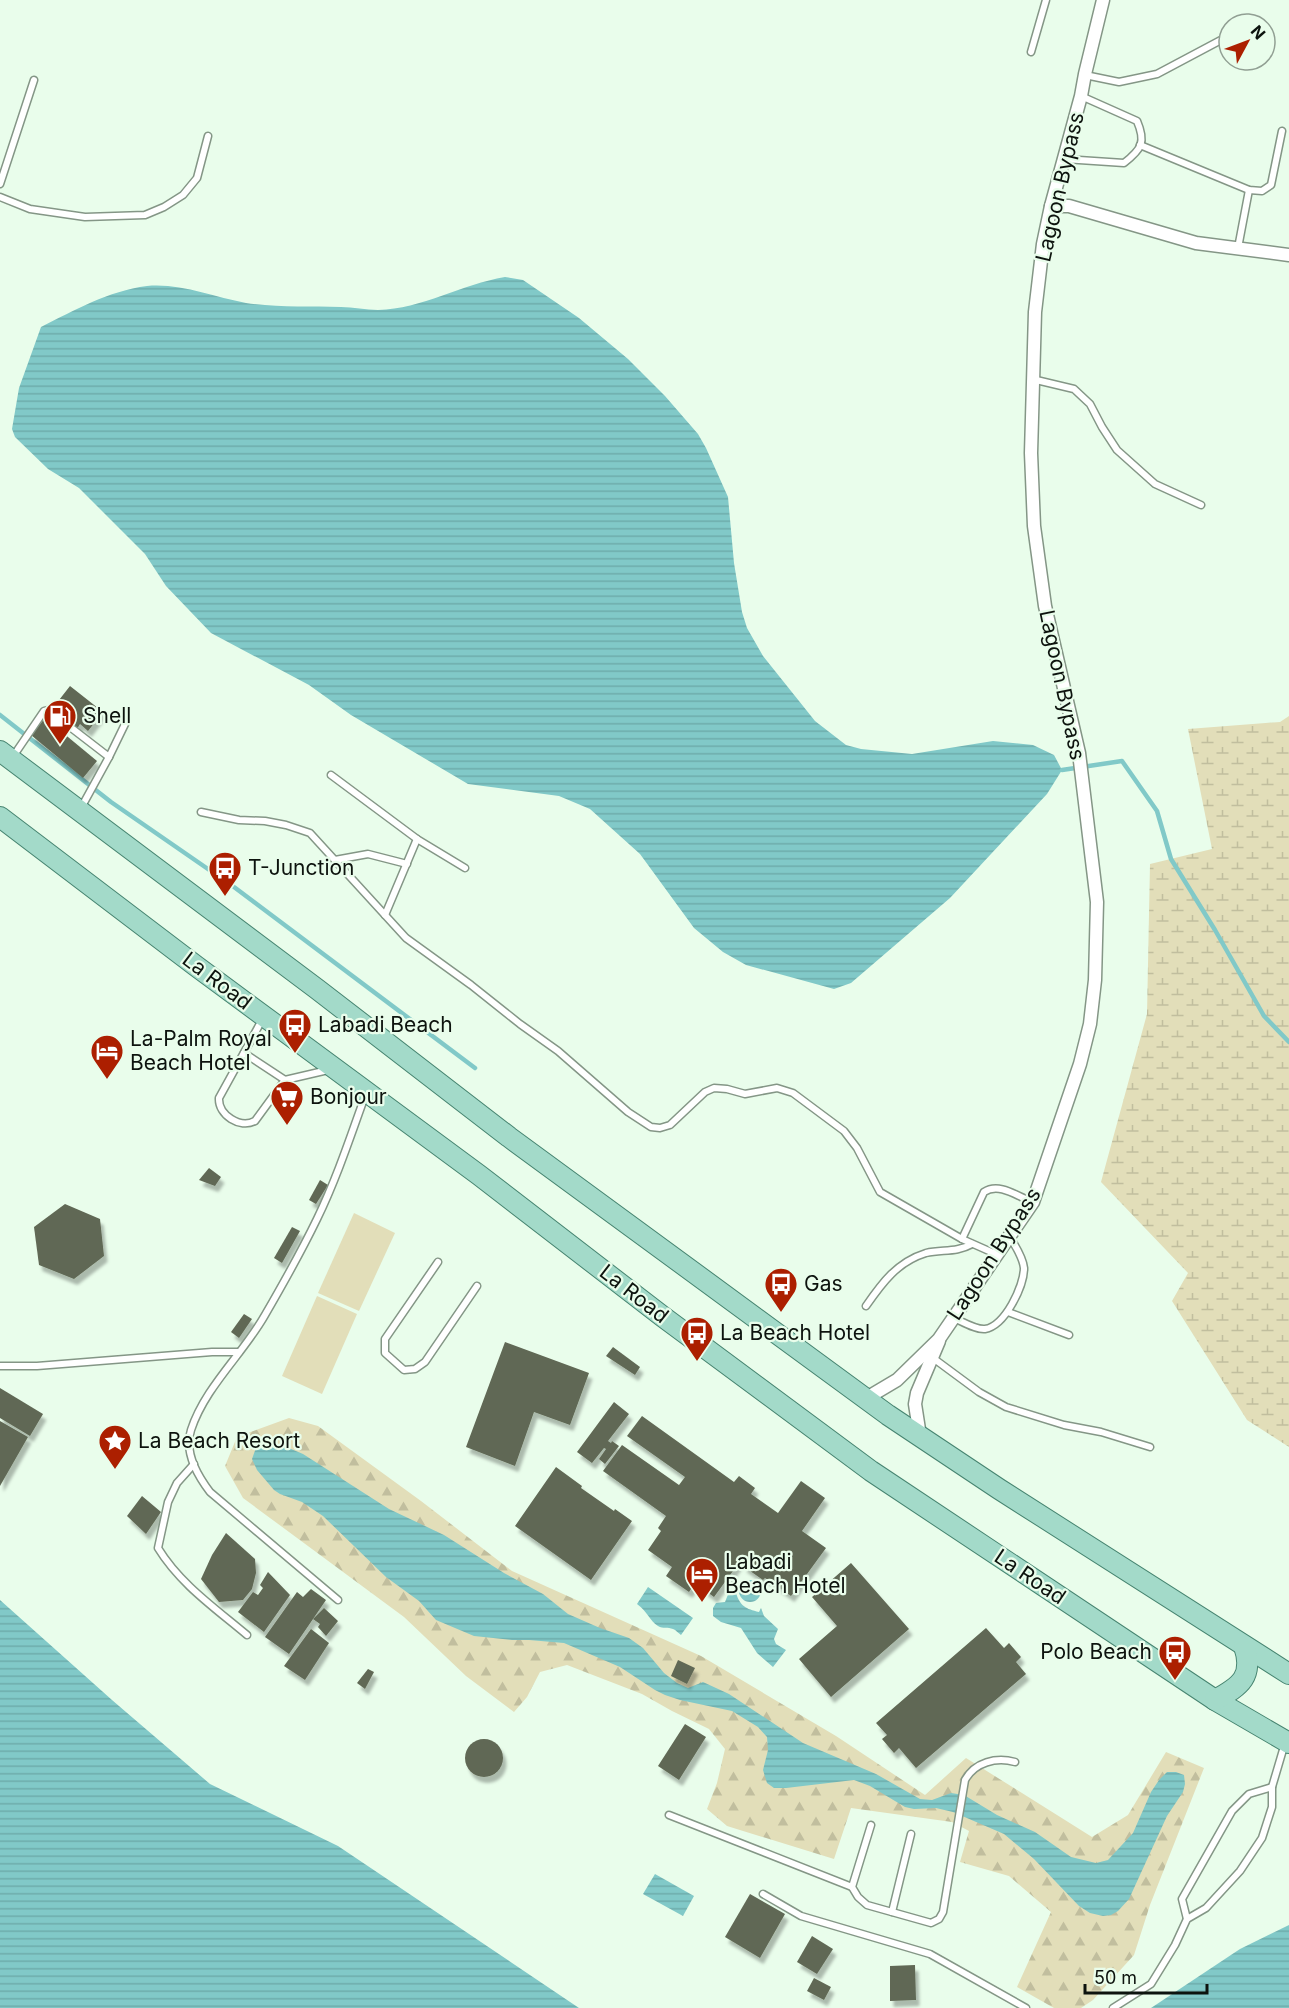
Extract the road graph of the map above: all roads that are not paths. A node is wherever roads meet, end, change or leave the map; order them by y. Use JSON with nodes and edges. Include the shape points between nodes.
{"nodes":[{"id":1,"x":1046,"y":0,"type":"edge"},
{"id":2,"x":1103,"y":0,"type":"edge"},
{"id":3,"x":1217,"y":42,"type":"edge"},
{"id":4,"x":1031,"y":52,"type":"dead end"},
{"id":5,"x":1084,"y":74,"type":"junction"},
{"id":6,"x":34,"y":80,"type":"dead end"},
{"id":7,"x":1081,"y":96,"type":"junction"},
{"id":8,"x":1282,"y":131,"type":"dead end"},
{"id":9,"x":208,"y":136,"type":"dead end"},
{"id":10,"x":1140,"y":145,"type":"junction"},
{"id":11,"x":1064,"y":159,"type":"junction"},
{"id":12,"x":0,"y":184,"type":"edge"},
{"id":13,"x":1249,"y":190,"type":"junction"},
{"id":14,"x":0,"y":198,"type":"edge"},
{"id":15,"x":1051,"y":206,"type":"junction"},
{"id":16,"x":1238,"y":249,"type":"junction"},
{"id":17,"x":1289,"y":255,"type":"edge"},
{"id":18,"x":1032,"y":379,"type":"junction"},
{"id":19,"x":1201,"y":505,"type":"dead end"},
{"id":20,"x":126,"y":722,"type":"dead end"},
{"id":21,"x":5,"y":755,"type":"edge"},
{"id":22,"x":110,"y":757,"type":"junction"},
{"id":23,"x":331,"y":775,"type":"dead end"},
{"id":24,"x":84,"y":803,"type":"junction"},
{"id":25,"x":201,"y":812,"type":"dead end"},
{"id":26,"x":0,"y":817,"type":"edge"},
{"id":27,"x":417,"y":839,"type":"junction"},
{"id":28,"x":335,"y":860,"type":"junction"},
{"id":29,"x":407,"y":864,"type":"junction"},
{"id":30,"x":465,"y":867,"type":"dead end"},
{"id":31,"x":386,"y":915,"type":"junction"},
{"id":32,"x":264,"y":1017,"type":"junction"},
{"id":33,"x":244,"y":1053,"type":"junction"},
{"id":34,"x":334,"y":1069,"type":"junction"},
{"id":35,"x":285,"y":1080,"type":"junction"},
{"id":36,"x":366,"y":1093,"type":"junction"},
{"id":37,"x":1033,"y":1202,"type":"junction"},
{"id":38,"x":1010,"y":1237,"type":"junction"},
{"id":39,"x":962,"y":1239,"type":"junction"},
{"id":40,"x":972,"y":1244,"type":"junction"},
{"id":41,"x":999,"y":1255,"type":"junction"},
{"id":42,"x":438,"y":1262,"type":"dead end"},
{"id":43,"x":477,"y":1286,"type":"dead end"},
{"id":44,"x":866,"y":1306,"type":"dead end"},
{"id":45,"x":1008,"y":1312,"type":"junction"},
{"id":46,"x":954,"y":1318,"type":"junction"},
{"id":47,"x":1069,"y":1335,"type":"dead end"},
{"id":48,"x":939,"y":1340,"type":"junction"},
{"id":49,"x":239,"y":1352,"type":"junction"},
{"id":50,"x":933,"y":1358,"type":"junction"},
{"id":51,"x":0,"y":1366,"type":"edge"},
{"id":52,"x":865,"y":1399,"type":"junction"},
{"id":53,"x":920,"y":1436,"type":"junction"},
{"id":54,"x":1150,"y":1447,"type":"dead end"},
{"id":55,"x":194,"y":1464,"type":"junction"},
{"id":56,"x":338,"y":1600,"type":"dead end"},
{"id":57,"x":247,"y":1635,"type":"dead end"},
{"id":58,"x":1244,"y":1646,"type":"junction"},
{"id":59,"x":1289,"y":1674,"type":"edge"},
{"id":60,"x":1215,"y":1700,"type":"junction"},
{"id":61,"x":1287,"y":1742,"type":"edge"},
{"id":62,"x":1015,"y":1762,"type":"dead end"},
{"id":63,"x":1272,"y":1787,"type":"junction"},
{"id":64,"x":669,"y":1815,"type":"dead end"},
{"id":65,"x":871,"y":1825,"type":"dead end"},
{"id":66,"x":911,"y":1834,"type":"dead end"},
{"id":67,"x":852,"y":1887,"type":"junction"},
{"id":68,"x":763,"y":1894,"type":"dead end"},
{"id":69,"x":892,"y":1912,"type":"junction"},
{"id":70,"x":1187,"y":1919,"type":"junction"},
{"id":71,"x":1026,"y":2008,"type":"edge"},
{"id":72,"x":1113,"y":2008,"type":"edge"}],
"edges":[{"from":1,"to":4,"type":"lane"},
{"from":2,"to":5,"type":"street","name":"Lagoon Bypass"},
{"from":3,"to":5,"type":"lane","via":[[1157,74],[1119,82]]},
{"from":5,"to":7,"type":"street","name":"Lagoon Bypass"},
{"from":6,"to":12,"type":"lane"},
{"from":7,"to":10,"type":"lane","via":[[1137,121],[1143,135]]},
{"from":7,"to":11,"type":"street","name":"Lagoon Bypass"},
{"from":8,"to":13,"type":"lane","via":[[1271,185],[1262,191]]},
{"from":9,"to":14,"type":"lane","via":[[197,178],[183,195],[145,215],[85,217],[30,209]]},
{"from":10,"to":11,"type":"lane","via":[[1124,163]]},
{"from":10,"to":13,"type":"lane"},
{"from":11,"to":15,"type":"street","name":"Lagoon Bypass"},
{"from":13,"to":16,"type":"lane"},
{"from":15,"to":16,"type":"street","via":[[1069,206],[1196,243]]},
{"from":15,"to":18,"type":"street","name":"Lagoon Bypass","via":[[1035,312]]},
{"from":16,"to":17,"type":"street"},
{"from":18,"to":19,"type":"lane","via":[[1074,389],[1090,404],[1117,450],[1155,484]]},
{"from":18,"to":37,"type":"street","name":"Lagoon Bypass","via":[[1030,453],[1034,526],[1045,606],[1079,753],[1097,902],[1090,1024],[1067,1106]]},
{"from":20,"to":22,"type":"lane"},
{"from":21,"to":22,"type":"lane","via":[[22,743],[48,710]]},
{"from":21,"to":24,"type":"main road"},
{"from":22,"to":24,"type":"lane"},
{"from":23,"to":27,"type":"lane"},
{"from":24,"to":52,"type":"main road","via":[[509,1137]]},
{"from":25,"to":28,"type":"lane","via":[[294,828],[310,834]]},
{"from":26,"to":32,"type":"main road","name":"La Road"},
{"from":27,"to":29,"type":"lane"},
{"from":27,"to":30,"type":"lane"},
{"from":28,"to":29,"type":"lane","via":[[368,854]]},
{"from":28,"to":31,"type":"lane"},
{"from":29,"to":31,"type":"lane"},
{"from":31,"to":39,"type":"lane","via":[[406,938],[558,1051],[651,1127],[670,1125],[714,1088],[745,1094],[777,1088],[793,1093],[844,1131],[880,1192]]},
{"from":32,"to":33,"type":"lane"},
{"from":32,"to":34,"type":"main road","name":"La Road"},
{"from":33,"to":35,"type":"lane"},
{"from":33,"to":35,"type":"lane","via":[[219,1098],[224,1113],[248,1125]]},
{"from":34,"to":35,"type":"lane"},
{"from":34,"to":36,"type":"main road","name":"La Road"},
{"from":36,"to":49,"type":"lane","via":[[317,1219],[264,1318]]},
{"from":36,"to":60,"type":"main road","name":"La Road","via":[[871,1471]]},
{"from":37,"to":38,"type":"street","name":"Lagoon Bypass"},
{"from":37,"to":39,"type":"lane","via":[[991,1188],[984,1192]]},
{"from":38,"to":41,"type":"street","name":"Lagoon Bypass"},
{"from":38,"to":45,"type":"lane","via":[[1024,1267]]},
{"from":39,"to":40,"type":"lane"},
{"from":40,"to":41,"type":"lane"},
{"from":40,"to":44,"type":"lane","via":[[959,1250],[925,1254],[896,1269]]},
{"from":41,"to":46,"type":"street","name":"Lagoon Bypass"},
{"from":42,"to":43,"type":"lane","via":[[385,1339],[385,1353],[404,1370],[425,1362]]},
{"from":45,"to":46,"type":"lane","via":[[994,1326],[983,1329]]},
{"from":45,"to":47,"type":"lane"},
{"from":46,"to":48,"type":"street","name":"Lagoon Bypass"},
{"from":48,"to":50,"type":"street","name":"Lagoon Bypass"},
{"from":48,"to":52,"type":"street","name":"Lagoon Bypass","via":[[897,1380]]},
{"from":49,"to":51,"type":"lane"},
{"from":49,"to":55,"type":"lane","via":[[202,1403],[191,1430]]},
{"from":50,"to":53,"type":"street","name":"Lagoon Bypass","via":[[915,1404]]},
{"from":50,"to":54,"type":"lane","via":[[1006,1407]]},
{"from":52,"to":53,"type":"main road"},
{"from":53,"to":58,"type":"main road"},
{"from":55,"to":56,"type":"lane","via":[[210,1492]]},
{"from":55,"to":57,"type":"lane","via":[[177,1483],[168,1502],[158,1548],[186,1584]]},
{"from":58,"to":59,"type":"main road"},
{"from":58,"to":60,"type":"main road","via":[[1248,1659],[1244,1678]]},
{"from":60,"to":61,"type":"main road","name":"La Road"},
{"from":61,"to":63,"type":"lane"},
{"from":62,"to":69,"type":"lane","via":[[996,1760],[970,1771],[963,1788],[939,1918],[931,1923]]},
{"from":63,"to":70,"type":"lane","via":[[1272,1807],[1262,1838],[1240,1871],[1206,1908]]},
{"from":63,"to":70,"type":"lane","via":[[1249,1794],[1232,1811],[1182,1899]]},
{"from":64,"to":67,"type":"lane"},
{"from":65,"to":67,"type":"lane"},
{"from":66,"to":69,"type":"lane"},
{"from":67,"to":69,"type":"lane","via":[[867,1905]]},
{"from":68,"to":71,"type":"lane","via":[[801,1916],[930,1954]]},
{"from":70,"to":72,"type":"lane","via":[[1151,1984]]}]}
